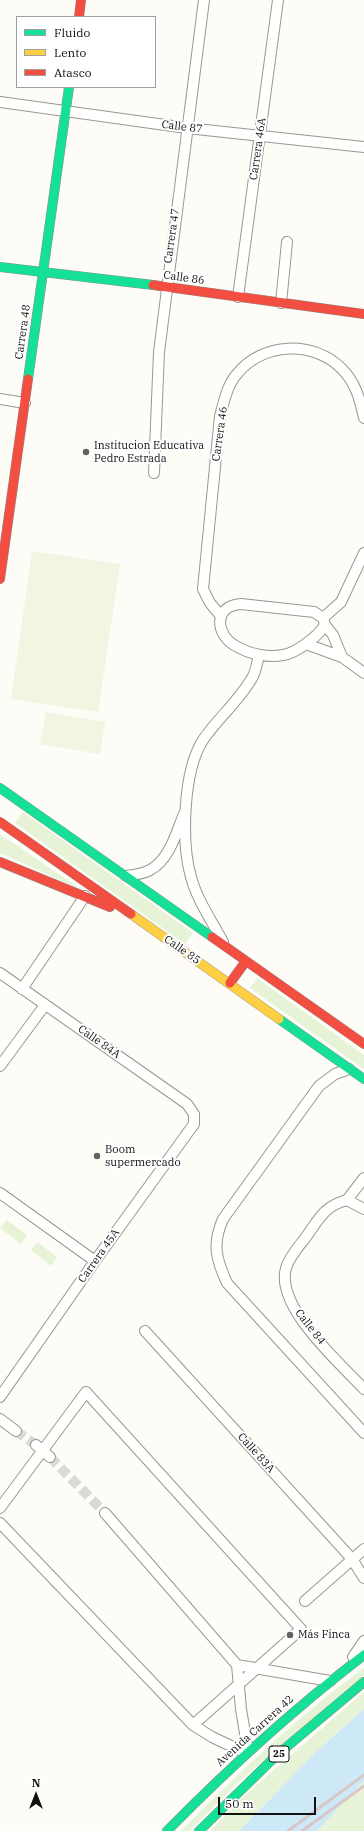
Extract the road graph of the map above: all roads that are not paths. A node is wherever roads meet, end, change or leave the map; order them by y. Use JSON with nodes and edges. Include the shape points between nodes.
{"nodes":[{"id":1,"x":81,"y":0,"type":"edge"},
{"id":2,"x":204,"y":0,"type":"edge"},
{"id":3,"x":278,"y":0,"type":"edge"},
{"id":4,"x":79,"y":16,"type":"edge"},
{"id":5,"x":69,"y":88,"type":"edge"},
{"id":6,"x":0,"y":102,"type":"edge"},
{"id":7,"x":66,"y":111,"type":"junction"},
{"id":8,"x":187,"y":128,"type":"junction"},
{"id":9,"x":260,"y":136,"type":"junction"},
{"id":10,"x":364,"y":147,"type":"edge"},
{"id":11,"x":287,"y":242,"type":"dead end"},
{"id":12,"x":0,"y":267,"type":"edge"},
{"id":13,"x":43,"y":272,"type":"junction"},
{"id":14,"x":166,"y":288,"type":"junction"},
{"id":15,"x":238,"y":297,"type":"junction"},
{"id":16,"x":281,"y":303,"type":"junction"},
{"id":17,"x":364,"y":314,"type":"edge"},
{"id":18,"x":362,"y":394,"type":"edge"},
{"id":19,"x":0,"y":399,"type":"edge"},
{"id":20,"x":25,"y":403,"type":"junction"},
{"id":21,"x":364,"y":418,"type":"edge"},
{"id":22,"x":154,"y":472,"type":"dead end"},
{"id":23,"x":4,"y":521,"type":"edge"},
{"id":24,"x":364,"y":553,"type":"edge"},
{"id":25,"x":0,"y":579,"type":"edge"},
{"id":26,"x":221,"y":616,"type":"junction"},
{"id":27,"x":324,"y":621,"type":"junction"},
{"id":28,"x":306,"y":644,"type":"junction"},
{"id":29,"x":259,"y":655,"type":"junction"},
{"id":30,"x":342,"y":657,"type":"junction"},
{"id":31,"x":364,"y":673,"type":"edge"},
{"id":32,"x":0,"y":788,"type":"edge"},
{"id":33,"x":186,"y":810,"type":"junction"},
{"id":34,"x":0,"y":822,"type":"edge"},
{"id":35,"x":0,"y":862,"type":"edge"},
{"id":36,"x":126,"y":876,"type":"junction"},
{"id":37,"x":85,"y":896,"type":"junction"},
{"id":38,"x":135,"y":917,"type":"junction"},
{"id":39,"x":224,"y":946,"type":"junction"},
{"id":40,"x":246,"y":960,"type":"junction"},
{"id":41,"x":0,"y":974,"type":"edge"},
{"id":42,"x":230,"y":983,"type":"junction"},
{"id":43,"x":22,"y":989,"type":"junction"},
{"id":44,"x":45,"y":1005,"type":"junction"},
{"id":45,"x":364,"y":1044,"type":"edge"},
{"id":46,"x":0,"y":1066,"type":"edge"},
{"id":47,"x":350,"y":1069,"type":"junction"},
{"id":48,"x":364,"y":1079,"type":"edge"},
{"id":49,"x":194,"y":1114,"type":"joint"},
{"id":50,"x":364,"y":1178,"type":"edge"},
{"id":51,"x":0,"y":1193,"type":"edge"},
{"id":52,"x":347,"y":1200,"type":"junction"},
{"id":53,"x":364,"y":1209,"type":"edge"},
{"id":54,"x":95,"y":1261,"type":"junction"},
{"id":55,"x":145,"y":1331,"type":"dead end"},
{"id":56,"x":364,"y":1389,"type":"edge"},
{"id":57,"x":0,"y":1397,"type":"edge"},
{"id":58,"x":0,"y":1419,"type":"edge"},
{"id":59,"x":16,"y":1431,"type":"tunnel mouth"},
{"id":60,"x":364,"y":1433,"type":"edge"},
{"id":61,"x":0,"y":1508,"type":"edge"},
{"id":62,"x":105,"y":1514,"type":"tunnel mouth"},
{"id":63,"x":0,"y":1523,"type":"edge"},
{"id":64,"x":364,"y":1549,"type":"edge"},
{"id":65,"x":352,"y":1559,"type":"junction"},
{"id":66,"x":364,"y":1578,"type":"edge"},
{"id":67,"x":305,"y":1601,"type":"dead end"},
{"id":68,"x":364,"y":1641,"type":"edge"},
{"id":69,"x":364,"y":1655,"type":"edge"},
{"id":70,"x":237,"y":1665,"type":"junction"},
{"id":71,"x":257,"y":1669,"type":"junction"},
{"id":72,"x":345,"y":1669,"type":"junction"},
{"id":73,"x":330,"y":1681,"type":"junction"},
{"id":74,"x":364,"y":1682,"type":"edge"},
{"id":75,"x":238,"y":1686,"type":"junction"},
{"id":76,"x":193,"y":1725,"type":"junction"},
{"id":77,"x":247,"y":1752,"type":"junction"},
{"id":78,"x":167,"y":1831,"type":"edge"},
{"id":79,"x":199,"y":1831,"type":"edge"}],
"edges":[{"from":1,"to":4,"type":"main road"},
{"from":2,"to":8,"type":"street","name":"Carrera 47"},
{"from":3,"to":9,"type":"street","name":"Carrera 46A"},
{"from":5,"to":7,"type":"main road","name":"Carrera 48"},
{"from":6,"to":7,"type":"street","name":"Calle 87"},
{"from":7,"to":8,"type":"street","name":"Calle 87"},
{"from":7,"to":13,"type":"main road","name":"Carrera 48"},
{"from":8,"to":9,"type":"street","name":"Calle 87"},
{"from":8,"to":14,"type":"street","name":"Carrera 47"},
{"from":9,"to":10,"type":"street","name":"Calle 87"},
{"from":9,"to":15,"type":"street","name":"Carrera 46A"},
{"from":11,"to":16,"type":"street"},
{"from":12,"to":13,"type":"main road","name":"Calle 86"},
{"from":13,"to":14,"type":"main road","name":"Calle 86"},
{"from":13,"to":20,"type":"main road","name":"Carrera 48"},
{"from":14,"to":15,"type":"main road","name":"Calle 86"},
{"from":14,"to":22,"type":"street","name":"Carrera 47","via":[[159,352]]},
{"from":15,"to":16,"type":"main road","name":"Calle 86"},
{"from":16,"to":17,"type":"main road","name":"Calle 86"},
{"from":18,"to":21,"type":"street","name":"Carrera 46"},
{"from":18,"to":26,"type":"street","name":"Carrera 46","via":[[342,368],[306,349],[285,348],[266,353],[244,365],[236,374],[220,416],[203,589]]},
{"from":19,"to":20,"type":"street"},
{"from":20,"to":23,"type":"main road","name":"Carrera 48"},
{"from":23,"to":25,"type":"main road","name":"Carrera 48"},
{"from":24,"to":27,"type":"street","via":[[341,602]]},
{"from":26,"to":27,"type":"street","via":[[231,605],[241,604],[314,612]]},
{"from":26,"to":29,"type":"street","via":[[220,624],[226,637],[235,646]]},
{"from":27,"to":28,"type":"street","via":[[321,631]]},
{"from":27,"to":30,"type":"street"},
{"from":28,"to":29,"type":"street","via":[[284,655]]},
{"from":28,"to":30,"type":"street"},
{"from":29,"to":33,"type":"street","via":[[252,678],[203,740],[196,753],[191,765]]},
{"from":30,"to":31,"type":"street"},
{"from":32,"to":36,"type":"main road"},
{"from":33,"to":36,"type":"street","via":[[164,858],[150,870]]},
{"from":33,"to":39,"type":"street","via":[[191,877]]},
{"from":34,"to":38,"type":"main road","name":"Calle 85"},
{"from":35,"to":37,"type":"main road"},
{"from":36,"to":39,"type":"main road"},
{"from":37,"to":38,"type":"main road"},
{"from":37,"to":43,"type":"street"},
{"from":38,"to":42,"type":"main road","name":"Calle 85"},
{"from":39,"to":40,"type":"main road"},
{"from":40,"to":42,"type":"main road"},
{"from":40,"to":45,"type":"main road"},
{"from":41,"to":43,"type":"street","name":"Calle 84A"},
{"from":42,"to":47,"type":"main road","name":"Calle 85"},
{"from":43,"to":44,"type":"street","name":"Calle 84A"},
{"from":44,"to":46,"type":"street"},
{"from":44,"to":49,"type":"street","name":"Calle 84A","via":[[187,1104]]},
{"from":47,"to":48,"type":"main road","name":"Calle 85"},
{"from":47,"to":60,"type":"street","via":[[331,1076],[319,1086],[222,1219],[215,1246],[219,1266],[227,1283]]},
{"from":49,"to":54,"type":"street","name":"Carrera 45A","via":[[194,1124]]},
{"from":50,"to":52,"type":"street"},
{"from":51,"to":54,"type":"street"},
{"from":52,"to":53,"type":"street"},
{"from":52,"to":56,"type":"street","name":"Calle 84","via":[[328,1207],[293,1254],[286,1268],[285,1284],[290,1300],[306,1327]]},
{"from":54,"to":57,"type":"street","name":"Carrera 45A"},
{"from":55,"to":65,"type":"street","name":"Calle 83A"},
{"from":58,"to":59,"type":"street"},
{"from":61,"to":71,"type":"street","via":[[86,1392],[301,1629]]},
{"from":62,"to":70,"type":"street"},
{"from":63,"to":76,"type":"street"},
{"from":64,"to":65,"type":"street"},
{"from":65,"to":66,"type":"street","name":"Calle 83A"},
{"from":65,"to":67,"type":"street"},
{"from":68,"to":72,"type":"street"},
{"from":69,"to":72,"type":"main road","name":"Avenida Carrera 42","number":"25"},
{"from":70,"to":71,"type":"street"},
{"from":70,"to":75,"type":"street"},
{"from":71,"to":73,"type":"street"},
{"from":71,"to":75,"type":"street"},
{"from":72,"to":73,"type":"main road","name":"Avenida Carrera 42","number":"25"},
{"from":73,"to":77,"type":"main road","name":"Avenida Carrera 42","number":"25"},
{"from":74,"to":79,"type":"main road","number":"25","via":[[277,1755]]},
{"from":75,"to":76,"type":"street"},
{"from":75,"to":77,"type":"street"},
{"from":76,"to":77,"type":"street","via":[[212,1737]]},
{"from":77,"to":78,"type":"main road","name":"Avenida Carrera 42","number":"25"}]}
